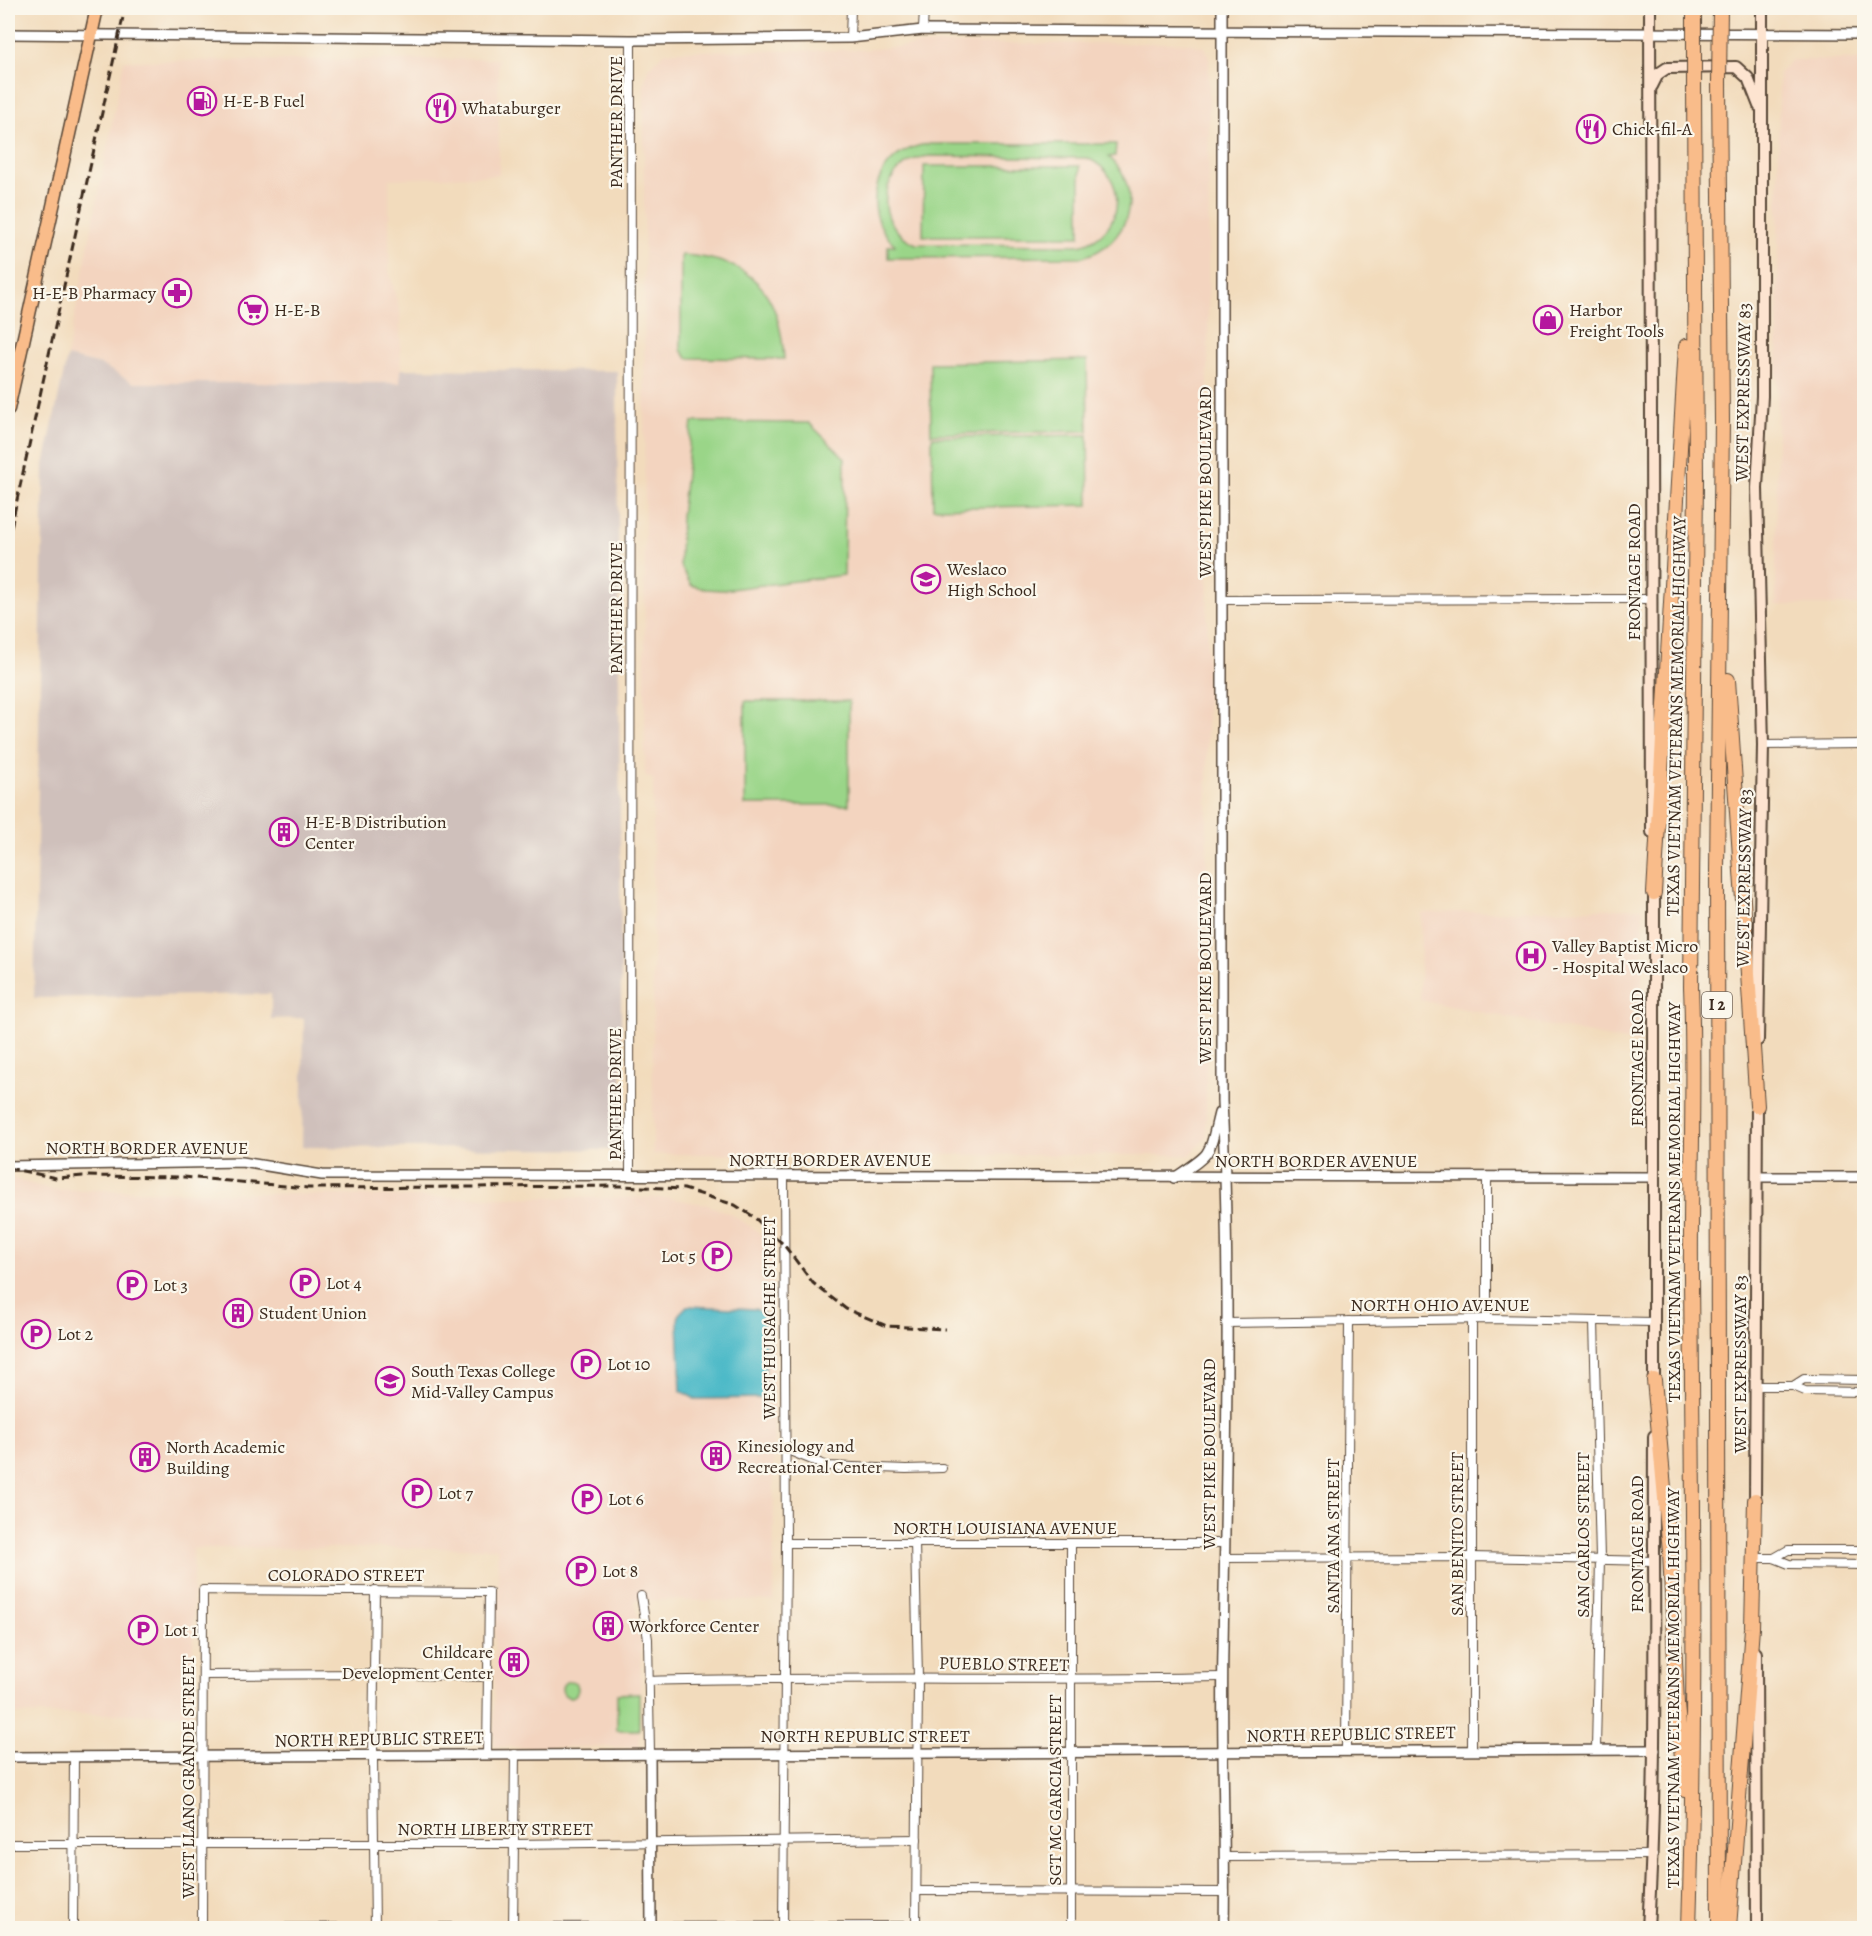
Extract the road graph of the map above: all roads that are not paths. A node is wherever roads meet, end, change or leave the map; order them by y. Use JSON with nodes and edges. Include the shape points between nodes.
{"nodes":[{"id":1,"x":97,"y":8,"type":"edge"},
{"id":2,"x":851,"y":8,"type":"edge"},
{"id":3,"x":924,"y":8,"type":"edge"},
{"id":4,"x":1222,"y":8,"type":"edge"},
{"id":5,"x":1650,"y":8,"type":"edge"},
{"id":6,"x":1694,"y":8,"type":"edge"},
{"id":7,"x":1720,"y":8,"type":"edge"},
{"id":8,"x":1762,"y":8,"type":"edge"},
{"id":9,"x":923,"y":30,"type":"junction"},
{"id":10,"x":1650,"y":31,"type":"junction"},
{"id":11,"x":1222,"y":32,"type":"junction"},
{"id":12,"x":1864,"y":33,"type":"edge"},
{"id":13,"x":8,"y":34,"type":"edge"},
{"id":14,"x":1762,"y":34,"type":"junction"},
{"id":15,"x":91,"y":35,"type":"junction"},
{"id":16,"x":849,"y":38,"type":"junction"},
{"id":17,"x":632,"y":40,"type":"junction"},
{"id":18,"x":1650,"y":95,"type":"junction"},
{"id":19,"x":1761,"y":112,"type":"junction"},
{"id":20,"x":1692,"y":218,"type":"junction"},
{"id":21,"x":8,"y":409,"type":"edge"},
{"id":22,"x":1721,"y":571,"type":"junction"},
{"id":23,"x":1650,"y":599,"type":"junction"},
{"id":24,"x":1222,"y":600,"type":"junction"},
{"id":25,"x":1864,"y":744,"type":"edge"},
{"id":26,"x":1763,"y":745,"type":"junction"},
{"id":27,"x":1654,"y":893,"type":"junction"},
{"id":28,"x":1222,"y":1101,"type":"junction"},
{"id":29,"x":1757,"y":1106,"type":"junction"},
{"id":30,"x":8,"y":1166,"type":"edge"},
{"id":31,"x":630,"y":1176,"type":"junction"},
{"id":32,"x":784,"y":1176,"type":"junction"},
{"id":33,"x":1226,"y":1177,"type":"junction"},
{"id":34,"x":1653,"y":1177,"type":"junction"},
{"id":35,"x":1758,"y":1177,"type":"junction"},
{"id":36,"x":1864,"y":1177,"type":"edge"},
{"id":37,"x":1174,"y":1178,"type":"junction"},
{"id":38,"x":1487,"y":1178,"type":"junction"},
{"id":39,"x":1486,"y":1319,"type":"junction"},
{"id":40,"x":1472,"y":1320,"type":"junction"},
{"id":41,"x":1348,"y":1321,"type":"junction"},
{"id":42,"x":1594,"y":1321,"type":"junction"},
{"id":43,"x":1653,"y":1322,"type":"junction"},
{"id":44,"x":1226,"y":1323,"type":"junction"},
{"id":45,"x":1654,"y":1380,"type":"junction"},
{"id":46,"x":1864,"y":1380,"type":"edge"},
{"id":47,"x":1756,"y":1386,"type":"junction"},
{"id":48,"x":1793,"y":1386,"type":"junction"},
{"id":49,"x":1864,"y":1392,"type":"edge"},
{"id":50,"x":785,"y":1449,"type":"junction"},
{"id":51,"x":942,"y":1468,"type":"dead end"},
{"id":52,"x":1755,"y":1500,"type":"junction"},
{"id":53,"x":915,"y":1542,"type":"junction"},
{"id":54,"x":786,"y":1543,"type":"junction"},
{"id":55,"x":1225,"y":1543,"type":"junction"},
{"id":56,"x":1071,"y":1544,"type":"junction"},
{"id":57,"x":1864,"y":1550,"type":"edge"},
{"id":58,"x":1471,"y":1557,"type":"junction"},
{"id":59,"x":1225,"y":1558,"type":"junction"},
{"id":60,"x":1348,"y":1558,"type":"junction"},
{"id":61,"x":1600,"y":1558,"type":"junction"},
{"id":62,"x":1755,"y":1558,"type":"junction"},
{"id":63,"x":1774,"y":1558,"type":"junction"},
{"id":64,"x":1653,"y":1561,"type":"junction"},
{"id":65,"x":1864,"y":1565,"type":"edge"},
{"id":66,"x":202,"y":1590,"type":"joint"},
{"id":67,"x":375,"y":1590,"type":"junction"},
{"id":68,"x":642,"y":1596,"type":"dead end"},
{"id":69,"x":374,"y":1674,"type":"junction"},
{"id":70,"x":203,"y":1675,"type":"junction"},
{"id":71,"x":488,"y":1677,"type":"junction"},
{"id":72,"x":1223,"y":1677,"type":"junction"},
{"id":73,"x":784,"y":1678,"type":"junction"},
{"id":74,"x":918,"y":1678,"type":"junction"},
{"id":75,"x":1070,"y":1680,"type":"junction"},
{"id":76,"x":648,"y":1681,"type":"junction"},
{"id":77,"x":1472,"y":1749,"type":"junction"},
{"id":78,"x":1596,"y":1749,"type":"junction"},
{"id":79,"x":1346,"y":1750,"type":"junction"},
{"id":80,"x":1655,"y":1750,"type":"junction"},
{"id":81,"x":1224,"y":1751,"type":"junction"},
{"id":82,"x":783,"y":1752,"type":"junction"},
{"id":83,"x":650,"y":1753,"type":"junction"},
{"id":84,"x":916,"y":1753,"type":"junction"},
{"id":85,"x":1070,"y":1753,"type":"junction"},
{"id":86,"x":487,"y":1754,"type":"junction"},
{"id":87,"x":515,"y":1754,"type":"junction"},
{"id":88,"x":202,"y":1756,"type":"junction"},
{"id":89,"x":8,"y":1757,"type":"edge"},
{"id":90,"x":74,"y":1757,"type":"junction"},
{"id":91,"x":373,"y":1758,"type":"junction"},
{"id":92,"x":917,"y":1839,"type":"junction"},
{"id":93,"x":782,"y":1840,"type":"junction"},
{"id":94,"x":650,"y":1843,"type":"junction"},
{"id":95,"x":8,"y":1844,"type":"edge"},
{"id":96,"x":73,"y":1844,"type":"junction"},
{"id":97,"x":202,"y":1844,"type":"junction"},
{"id":98,"x":512,"y":1844,"type":"junction"},
{"id":99,"x":373,"y":1845,"type":"junction"},
{"id":100,"x":1653,"y":1855,"type":"junction"},
{"id":101,"x":1225,"y":1857,"type":"junction"},
{"id":102,"x":1691,"y":1860,"type":"junction"},
{"id":103,"x":917,"y":1891,"type":"junction"},
{"id":104,"x":1071,"y":1891,"type":"junction"},
{"id":105,"x":1225,"y":1892,"type":"junction"},
{"id":106,"x":375,"y":1927,"type":"edge"},
{"id":107,"x":916,"y":1927,"type":"edge"},
{"id":108,"x":202,"y":1928,"type":"edge"},
{"id":109,"x":513,"y":1928,"type":"edge"},
{"id":110,"x":651,"y":1928,"type":"edge"},
{"id":111,"x":783,"y":1928,"type":"edge"},
{"id":112,"x":73,"y":1929,"type":"edge"},
{"id":113,"x":161,"y":1929,"type":"edge"},
{"id":114,"x":1071,"y":1929,"type":"edge"},
{"id":115,"x":1224,"y":1929,"type":"edge"},
{"id":116,"x":1648,"y":1929,"type":"edge"},
{"id":117,"x":1689,"y":1929,"type":"edge"},
{"id":118,"x":1719,"y":1929,"type":"edge"},
{"id":119,"x":1729,"y":1929,"type":"edge"},
{"id":120,"x":1757,"y":1929,"type":"edge"}],
"edges":[{"from":1,"to":15,"type":"main road"},
{"from":2,"to":16,"type":"street"},
{"from":3,"to":9,"type":"street"},
{"from":4,"to":11,"type":"street","name":"WEST PIKE BOULEVARD"},
{"from":5,"to":10,"type":"main road","name":"FRONTAGE ROAD"},
{"from":6,"to":20,"type":"highway","name":"TEXAS VIETNAM VETERANS MEMORIAL HIGHWAY","number":"I 2","bridge":true},
{"from":7,"to":22,"type":"highway","number":"I 2","bridge":true},
{"from":8,"to":14,"type":"main road","name":"WEST EXPRESSWAY 83"},
{"from":9,"to":11,"type":"street"},
{"from":9,"to":16,"type":"street"},
{"from":10,"to":11,"type":"street"},
{"from":10,"to":14,"type":"street"},
{"from":10,"to":18,"type":"main road","name":"FRONTAGE ROAD"},
{"from":11,"to":24,"type":"street","name":"WEST PIKE BOULEVARD"},
{"from":12,"to":14,"type":"street"},
{"from":13,"to":15,"type":"street"},
{"from":14,"to":19,"type":"main road","name":"WEST EXPRESSWAY 83"},
{"from":15,"to":17,"type":"street"},
{"from":15,"to":21,"type":"main road"},
{"from":16,"to":17,"type":"street"},
{"from":17,"to":31,"type":"street","name":"PANTHER DRIVE"},
{"from":18,"to":19,"type":"main road","via":[[1658,74],[1667,68],[1728,65],[1748,78]]},
{"from":18,"to":23,"type":"main road","name":"FRONTAGE ROAD"},
{"from":19,"to":26,"type":"main road","name":"WEST EXPRESSWAY 83","via":[[1762,396],[1757,488]]},
{"from":20,"to":27,"type":"highway"},
{"from":20,"to":102,"type":"highway","name":"TEXAS VIETNAM VETERANS MEMORIAL HIGHWAY","number":"I 2","via":[[1696,481],[1690,1190]]},
{"from":22,"to":29,"type":"highway"},
{"from":22,"to":118,"type":"highway","number":"I 2"},
{"from":23,"to":24,"type":"street"},
{"from":23,"to":27,"type":"main road","name":"FRONTAGE ROAD"},
{"from":24,"to":28,"type":"street","name":"WEST PIKE BOULEVARD"},
{"from":25,"to":26,"type":"street"},
{"from":26,"to":29,"type":"main road","name":"WEST EXPRESSWAY 83"},
{"from":27,"to":34,"type":"main road","name":"FRONTAGE ROAD"},
{"from":28,"to":33,"type":"street","name":"WEST PIKE BOULEVARD"},
{"from":28,"to":37,"type":"street","via":[[1208,1155]]},
{"from":29,"to":35,"type":"main road","name":"WEST EXPRESSWAY 83"},
{"from":30,"to":31,"type":"street","name":"NORTH BORDER AVENUE","via":[[242,1162],[322,1174]]},
{"from":31,"to":32,"type":"street","name":"NORTH BORDER AVENUE"},
{"from":32,"to":37,"type":"street","name":"NORTH BORDER AVENUE"},
{"from":32,"to":50,"type":"street","name":"WEST HUISACHE STREET"},
{"from":33,"to":37,"type":"street","name":"NORTH BORDER AVENUE"},
{"from":33,"to":38,"type":"street","name":"NORTH BORDER AVENUE"},
{"from":33,"to":44,"type":"street","name":"WEST PIKE BOULEVARD"},
{"from":34,"to":38,"type":"street","name":"NORTH BORDER AVENUE"},
{"from":34,"to":43,"type":"main road","name":"FRONTAGE ROAD"},
{"from":35,"to":36,"type":"street"},
{"from":35,"to":47,"type":"main road","name":"WEST EXPRESSWAY 83"},
{"from":38,"to":39,"type":"street"},
{"from":39,"to":40,"type":"street","name":"NORTH OHIO AVENUE"},
{"from":39,"to":42,"type":"street","name":"NORTH OHIO AVENUE"},
{"from":40,"to":41,"type":"street","name":"NORTH OHIO AVENUE"},
{"from":40,"to":58,"type":"street","name":"SAN BENITO STREET"},
{"from":41,"to":44,"type":"street","name":"NORTH OHIO AVENUE"},
{"from":41,"to":60,"type":"street","name":"SANTA ANA STREET"},
{"from":42,"to":43,"type":"street","name":"NORTH OHIO AVENUE"},
{"from":42,"to":61,"type":"street","name":"SAN CARLOS STREET"},
{"from":43,"to":45,"type":"main road","name":"FRONTAGE ROAD"},
{"from":44,"to":55,"type":"street","name":"WEST PIKE BOULEVARD"},
{"from":45,"to":64,"type":"main road","name":"FRONTAGE ROAD"},
{"from":45,"to":102,"type":"highway"},
{"from":46,"to":48,"type":"street","via":[[1804,1379]]},
{"from":47,"to":48,"type":"street"},
{"from":47,"to":52,"type":"main road","name":"WEST EXPRESSWAY 83"},
{"from":48,"to":49,"type":"street","via":[[1805,1391]]},
{"from":50,"to":51,"type":"street","via":[[827,1466]]},
{"from":50,"to":54,"type":"street","name":"WEST HUISACHE STREET"},
{"from":52,"to":62,"type":"main road","name":"WEST EXPRESSWAY 83"},
{"from":52,"to":119,"type":"highway","via":[[1752,1628]]},
{"from":53,"to":54,"type":"street","name":"NORTH LOUISIANA AVENUE"},
{"from":53,"to":56,"type":"street","name":"NORTH LOUISIANA AVENUE"},
{"from":53,"to":74,"type":"street"},
{"from":54,"to":73,"type":"street","name":"WEST HUISACHE STREET"},
{"from":55,"to":56,"type":"street","name":"NORTH LOUISIANA AVENUE"},
{"from":55,"to":59,"type":"street","name":"WEST PIKE BOULEVARD"},
{"from":56,"to":75,"type":"street","name":"SGT MC GARCIA STREET"},
{"from":57,"to":63,"type":"street","via":[[1788,1550]]},
{"from":58,"to":60,"type":"street"},
{"from":58,"to":61,"type":"street"},
{"from":58,"to":77,"type":"street","name":"SAN BENITO STREET"},
{"from":59,"to":60,"type":"street"},
{"from":59,"to":72,"type":"street","name":"WEST PIKE BOULEVARD"},
{"from":60,"to":79,"type":"street","name":"SANTA ANA STREET"},
{"from":61,"to":64,"type":"street"},
{"from":61,"to":78,"type":"street","name":"SAN CARLOS STREET"},
{"from":62,"to":63,"type":"street"},
{"from":62,"to":120,"type":"main road","name":"WEST EXPRESSWAY 83"},
{"from":63,"to":65,"type":"street","via":[[1789,1564]]},
{"from":64,"to":80,"type":"main road","name":"FRONTAGE ROAD"},
{"from":66,"to":67,"type":"street","name":"COLORADO STREET"},
{"from":66,"to":70,"type":"street","name":"WEST LLANO GRANDE STREET"},
{"from":67,"to":69,"type":"street"},
{"from":67,"to":71,"type":"street","name":"COLORADO STREET","via":[[489,1592]]},
{"from":68,"to":76,"type":"street"},
{"from":69,"to":70,"type":"street"},
{"from":69,"to":71,"type":"street"},
{"from":69,"to":91,"type":"street"},
{"from":70,"to":88,"type":"street","name":"WEST LLANO GRANDE STREET"},
{"from":71,"to":86,"type":"street"},
{"from":72,"to":75,"type":"street","name":"PUEBLO STREET"},
{"from":72,"to":81,"type":"street","name":"WEST PIKE BOULEVARD"},
{"from":73,"to":74,"type":"street","name":"PUEBLO STREET"},
{"from":73,"to":76,"type":"street","name":"PUEBLO STREET"},
{"from":73,"to":82,"type":"street","name":"WEST HUISACHE STREET"},
{"from":74,"to":75,"type":"street","name":"PUEBLO STREET"},
{"from":74,"to":84,"type":"street"},
{"from":75,"to":85,"type":"street","name":"SGT MC GARCIA STREET"},
{"from":76,"to":83,"type":"street"},
{"from":77,"to":78,"type":"street","name":"NORTH REPUBLIC STREET"},
{"from":77,"to":79,"type":"street","name":"NORTH REPUBLIC STREET"},
{"from":78,"to":80,"type":"street","name":"NORTH REPUBLIC STREET"},
{"from":79,"to":81,"type":"street","name":"NORTH REPUBLIC STREET"},
{"from":80,"to":100,"type":"main road","name":"FRONTAGE ROAD"},
{"from":81,"to":85,"type":"street","name":"NORTH REPUBLIC STREET"},
{"from":81,"to":101,"type":"street","name":"WEST PIKE BOULEVARD"},
{"from":82,"to":83,"type":"street","name":"NORTH REPUBLIC STREET"},
{"from":82,"to":84,"type":"street","name":"NORTH REPUBLIC STREET"},
{"from":82,"to":93,"type":"street","name":"WEST HUISACHE STREET"},
{"from":83,"to":87,"type":"street","name":"NORTH REPUBLIC STREET"},
{"from":83,"to":94,"type":"street"},
{"from":84,"to":85,"type":"street","name":"NORTH REPUBLIC STREET"},
{"from":84,"to":92,"type":"street"},
{"from":85,"to":104,"type":"street","name":"SGT MC GARCIA STREET"},
{"from":86,"to":87,"type":"street","name":"NORTH REPUBLIC STREET"},
{"from":86,"to":91,"type":"street","name":"NORTH REPUBLIC STREET"},
{"from":87,"to":98,"type":"street"},
{"from":88,"to":90,"type":"street","name":"NORTH REPUBLIC STREET"},
{"from":88,"to":91,"type":"street","name":"NORTH REPUBLIC STREET"},
{"from":88,"to":97,"type":"street","name":"WEST LLANO GRANDE STREET"},
{"from":89,"to":90,"type":"street","name":"NORTH REPUBLIC STREET"},
{"from":90,"to":96,"type":"street"},
{"from":91,"to":99,"type":"street"},
{"from":92,"to":93,"type":"street","name":"NORTH LIBERTY STREET"},
{"from":92,"to":103,"type":"street"},
{"from":93,"to":94,"type":"street","name":"NORTH LIBERTY STREET"},
{"from":93,"to":111,"type":"street","name":"WEST HUISACHE STREET"},
{"from":94,"to":98,"type":"street","name":"NORTH LIBERTY STREET"},
{"from":94,"to":110,"type":"street"},
{"from":95,"to":96,"type":"street","name":"NORTH LIBERTY STREET"},
{"from":96,"to":97,"type":"street","name":"NORTH LIBERTY STREET"},
{"from":96,"to":112,"type":"street"},
{"from":97,"to":99,"type":"street","name":"NORTH LIBERTY STREET"},
{"from":97,"to":108,"type":"street","name":"WEST LLANO GRANDE STREET"},
{"from":98,"to":99,"type":"street","name":"NORTH LIBERTY STREET"},
{"from":98,"to":109,"type":"street"},
{"from":99,"to":106,"type":"street"},
{"from":100,"to":101,"type":"street"},
{"from":100,"to":116,"type":"main road","name":"FRONTAGE ROAD"},
{"from":101,"to":105,"type":"street","name":"WEST PIKE BOULEVARD"},
{"from":102,"to":117,"type":"highway","name":"TEXAS VIETNAM VETERANS MEMORIAL HIGHWAY","number":"I 2"},
{"from":103,"to":104,"type":"street"},
{"from":103,"to":107,"type":"street"},
{"from":104,"to":105,"type":"street"},
{"from":104,"to":114,"type":"street","name":"SGT MC GARCIA STREET"},
{"from":105,"to":115,"type":"street","name":"WEST PIKE BOULEVARD"},
{"from":106,"to":108,"type":"street"},
{"from":106,"to":109,"type":"street"},
{"from":107,"to":111,"type":"street"},
{"from":108,"to":113,"type":"street"},
{"from":109,"to":110,"type":"street"},
{"from":110,"to":111,"type":"street"}]}
